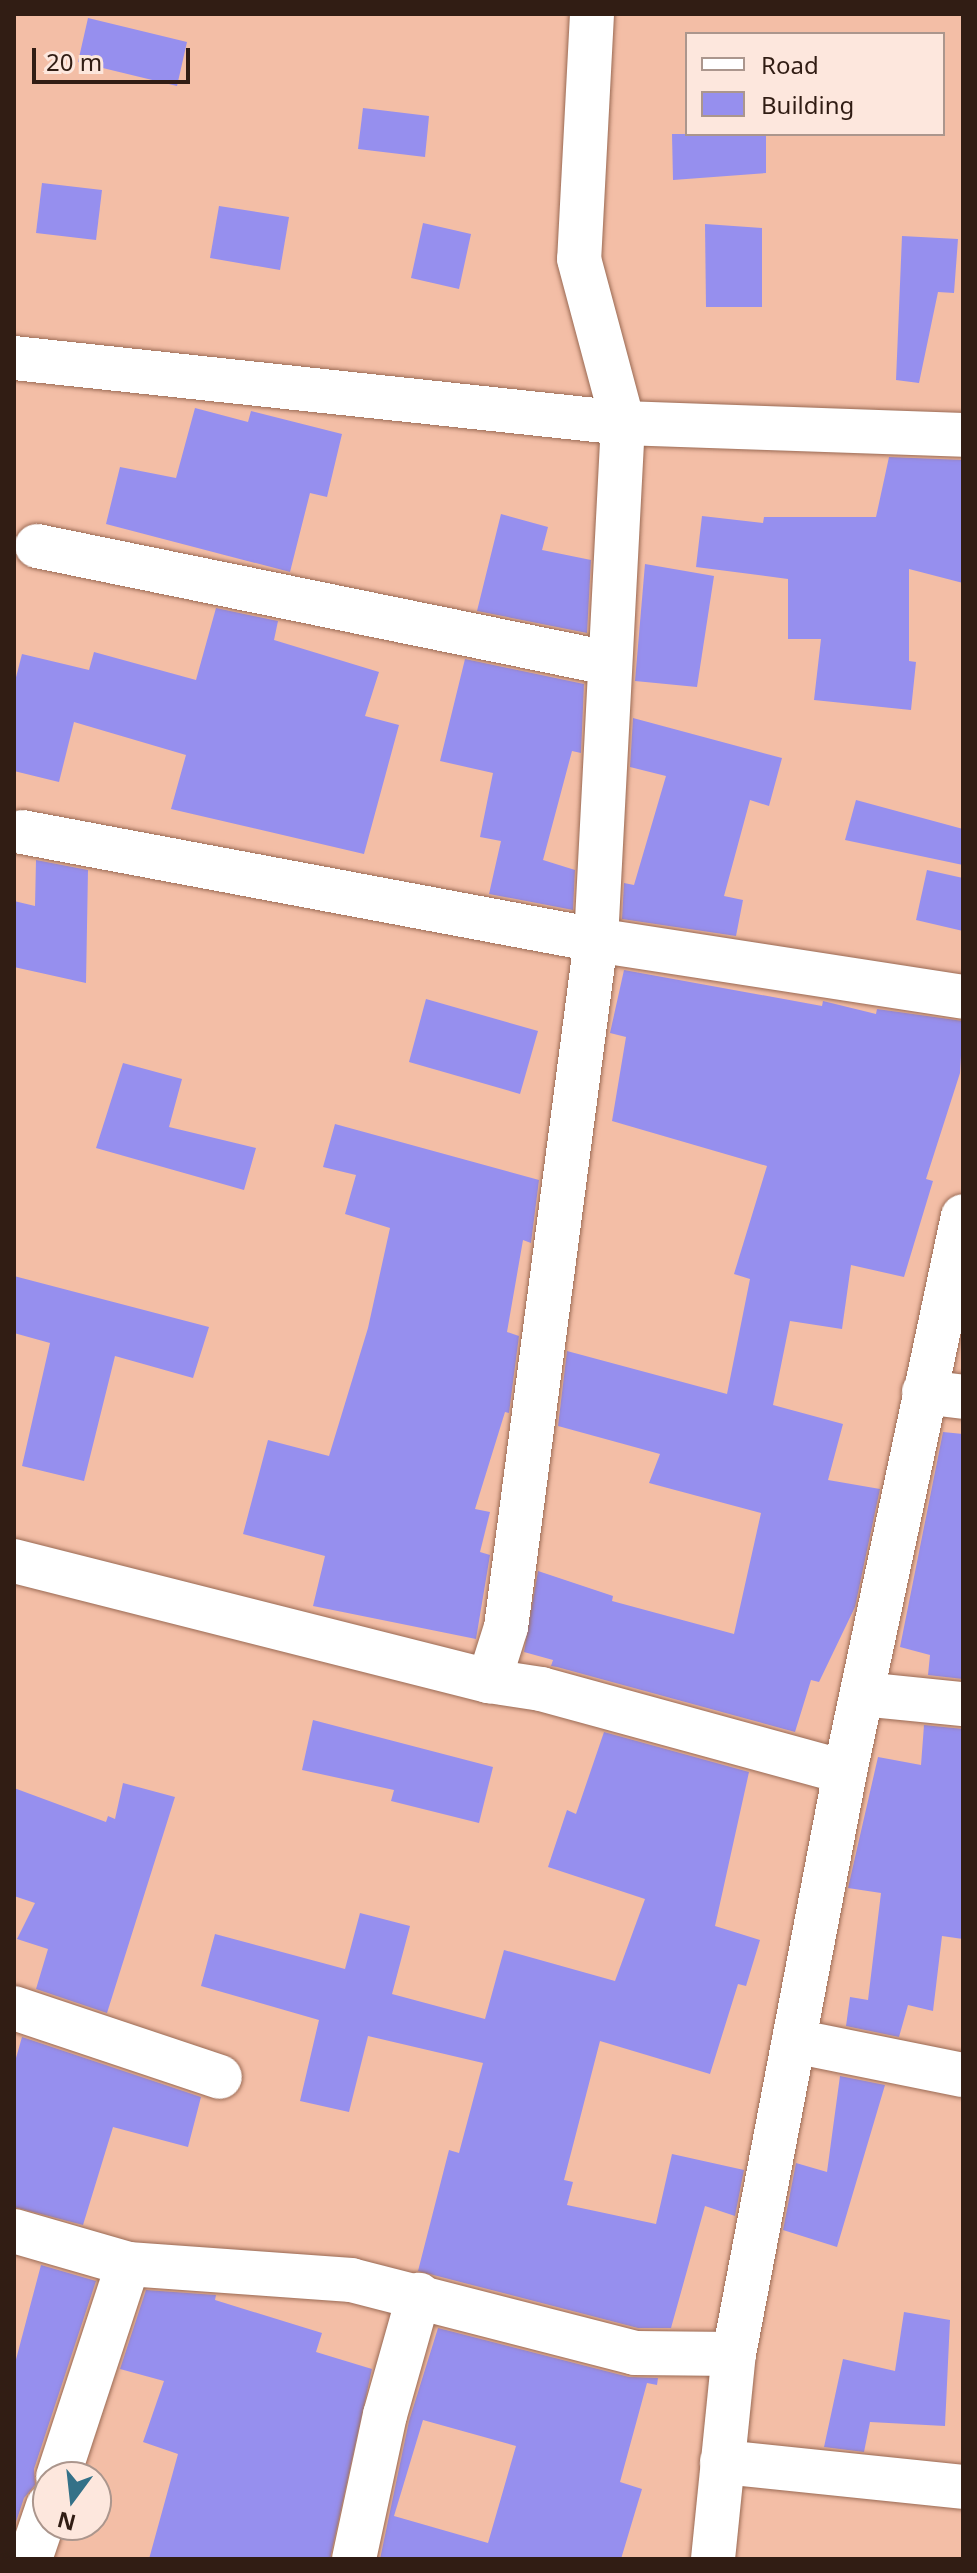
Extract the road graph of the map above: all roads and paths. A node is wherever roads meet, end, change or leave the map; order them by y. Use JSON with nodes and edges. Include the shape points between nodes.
{"nodes":[{"id":1,"x":592,"y":14,"type":"edge"},
{"id":2,"x":14,"y":358,"type":"edge"},
{"id":3,"x":623,"y":423,"type":"junction"},
{"id":4,"x":963,"y":435,"type":"edge"},
{"id":5,"x":37,"y":546,"type":"dead end"},
{"id":6,"x":608,"y":663,"type":"junction"},
{"id":7,"x":22,"y":832,"type":"dead end"},
{"id":8,"x":596,"y":940,"type":"junction"},
{"id":9,"x":963,"y":997,"type":"edge"},
{"id":10,"x":963,"y":1216,"type":"edge"},
{"id":11,"x":943,"y":1394,"type":"edge"},
{"id":12,"x":14,"y":1561,"type":"edge"},
{"id":13,"x":489,"y":1681,"type":"junction"},
{"id":14,"x":862,"y":1694,"type":"junction"},
{"id":15,"x":963,"y":1704,"type":"edge"},
{"id":16,"x":845,"y":1772,"type":"junction"},
{"id":17,"x":14,"y":2008,"type":"edge"},
{"id":18,"x":794,"y":2041,"type":"junction"},
{"id":19,"x":963,"y":2075,"type":"edge"},
{"id":20,"x":220,"y":2077,"type":"dead end"},
{"id":21,"x":14,"y":2231,"type":"edge"},
{"id":22,"x":128,"y":2264,"type":"junction"},
{"id":23,"x":419,"y":2295,"type":"junction"},
{"id":24,"x":734,"y":2354,"type":"junction"},
{"id":25,"x":63,"y":2461,"type":"edge"},
{"id":26,"x":722,"y":2462,"type":"junction"},
{"id":27,"x":963,"y":2487,"type":"edge"},
{"id":28,"x":354,"y":2559,"type":"edge"},
{"id":29,"x":713,"y":2559,"type":"edge"}],
"edges":[{"from":1,"to":3,"type":"street","via":[[579,259]]},
{"from":2,"to":3,"type":"street"},
{"from":3,"to":4,"type":"street"},
{"from":3,"to":6,"type":"street"},
{"from":5,"to":6,"type":"street"},
{"from":6,"to":8,"type":"street"},
{"from":7,"to":8,"type":"street"},
{"from":8,"to":9,"type":"street"},
{"from":8,"to":13,"type":"street","via":[[506,1627]]},
{"from":10,"to":11,"type":"street"},
{"from":11,"to":14,"type":"street"},
{"from":12,"to":13,"type":"street"},
{"from":13,"to":16,"type":"street","via":[[541,1689]]},
{"from":14,"to":15,"type":"street"},
{"from":14,"to":16,"type":"street"},
{"from":16,"to":18,"type":"street"},
{"from":17,"to":20,"type":"street"},
{"from":18,"to":19,"type":"street"},
{"from":18,"to":24,"type":"street"},
{"from":21,"to":22,"type":"street"},
{"from":22,"to":23,"type":"street","via":[[351,2280]]},
{"from":22,"to":25,"type":"street"},
{"from":23,"to":24,"type":"street","via":[[635,2353]]},
{"from":23,"to":28,"type":"street","via":[[385,2415]]},
{"from":24,"to":26,"type":"street"},
{"from":26,"to":27,"type":"street"},
{"from":26,"to":29,"type":"street"}]}
